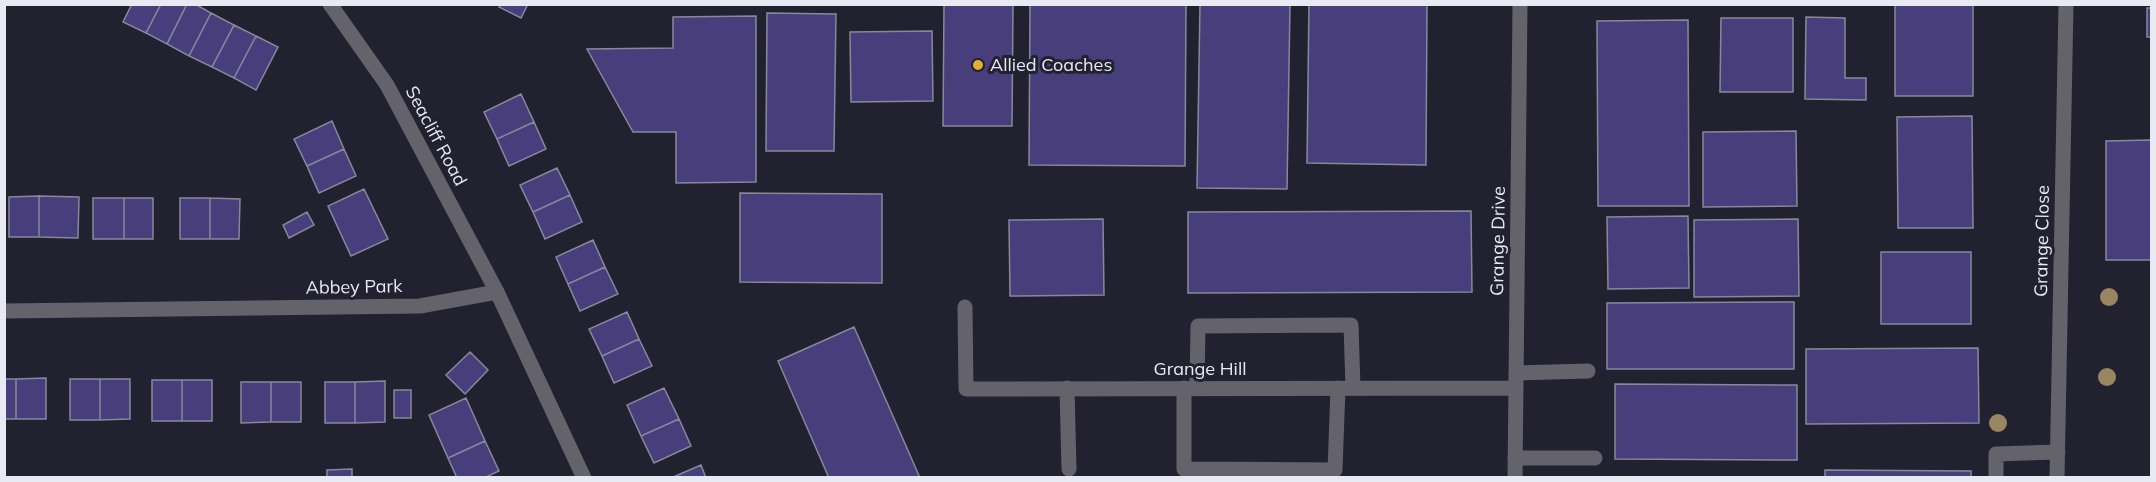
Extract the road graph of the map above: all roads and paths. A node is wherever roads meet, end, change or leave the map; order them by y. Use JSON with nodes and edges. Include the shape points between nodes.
{"nodes":[{"id":1,"x":330,"y":4,"type":"edge"},
{"id":2,"x":1520,"y":4,"type":"edge"},
{"id":3,"x":2066,"y":4,"type":"edge"},
{"id":4,"x":497,"y":292,"type":"junction"},
{"id":5,"x":964,"y":307,"type":"dead end"},
{"id":6,"x":4,"y":311,"type":"edge"},
{"id":7,"x":1588,"y":371,"type":"dead end"},
{"id":8,"x":1515,"y":380,"type":"junction"},
{"id":9,"x":1067,"y":388,"type":"junction"},
{"id":10,"x":1191,"y":388,"type":"junction"},
{"id":11,"x":1345,"y":388,"type":"junction"},
{"id":12,"x":2058,"y":452,"type":"junction"},
{"id":13,"x":1515,"y":458,"type":"junction"},
{"id":14,"x":1595,"y":458,"type":"dead end"},
{"id":15,"x":1069,"y":469,"type":"dead end"},
{"id":16,"x":584,"y":477,"type":"edge"},
{"id":17,"x":1515,"y":477,"type":"edge"},
{"id":18,"x":1996,"y":477,"type":"edge"},
{"id":19,"x":2057,"y":477,"type":"edge"}],
"edges":[{"from":1,"to":4,"type":"street","name":"Seacliff Road","via":[[387,85]]},
{"from":2,"to":8,"type":"street","name":"Grange Drive"},
{"from":3,"to":12,"type":"street","name":"Grange Close"},
{"from":4,"to":6,"type":"street","name":"Abbey Park","via":[[420,306]]},
{"from":4,"to":16,"type":"street"},
{"from":5,"to":9,"type":"street","name":"Grange Hill","via":[[966,389]]},
{"from":7,"to":8,"type":"street","name":"Grange Hill"},
{"from":8,"to":11,"type":"street","name":"Grange Hill"},
{"from":8,"to":13,"type":"street","name":"Grange Drive"},
{"from":9,"to":10,"type":"street","name":"Grange Hill"},
{"from":9,"to":15,"type":"street"},
{"from":10,"to":11,"type":"street","name":"Grange Hill"},
{"from":10,"to":11,"type":"street","via":[[1198,326],[1351,325]]},
{"from":10,"to":11,"type":"street","via":[[1184,469],[1335,470]]},
{"from":12,"to":18,"type":"street","via":[[1996,454]]},
{"from":12,"to":19,"type":"street","name":"Grange Close"},
{"from":13,"to":14,"type":"street"},
{"from":13,"to":17,"type":"street","name":"Grange Drive"}]}
